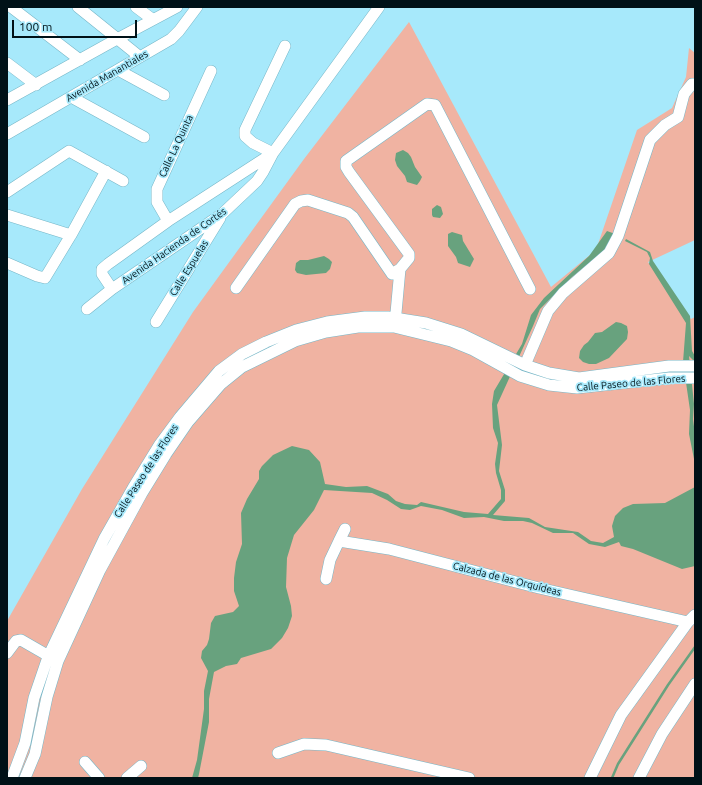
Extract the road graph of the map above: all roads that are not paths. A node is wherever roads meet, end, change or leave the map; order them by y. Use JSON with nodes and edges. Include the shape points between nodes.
{"nodes":[{"id":1,"x":11,"y":7,"type":"edge"},
{"id":2,"x":78,"y":7,"type":"edge"},
{"id":3,"x":136,"y":7,"type":"edge"},
{"id":4,"x":177,"y":7,"type":"edge"},
{"id":5,"x":182,"y":7,"type":"edge"},
{"id":6,"x":197,"y":7,"type":"edge"},
{"id":7,"x":379,"y":7,"type":"edge"},
{"id":8,"x":190,"y":18,"type":"junction"},
{"id":9,"x":152,"y":20,"type":"junction"},
{"id":10,"x":117,"y":39,"type":"junction"},
{"id":11,"x":285,"y":46,"type":"dead end"},
{"id":12,"x":140,"y":57,"type":"junction"},
{"id":13,"x":80,"y":60,"type":"junction"},
{"id":14,"x":7,"y":63,"type":"edge"},
{"id":15,"x":118,"y":70,"type":"junction"},
{"id":16,"x":210,"y":71,"type":"dead end"},
{"id":17,"x":36,"y":84,"type":"junction"},
{"id":18,"x":695,"y":84,"type":"edge"},
{"id":19,"x":164,"y":95,"type":"dead end"},
{"id":20,"x":71,"y":97,"type":"junction"},
{"id":21,"x":7,"y":100,"type":"edge"},
{"id":22,"x":9,"y":130,"type":"edge"},
{"id":23,"x":144,"y":137,"type":"dead end"},
{"id":24,"x":273,"y":153,"type":"junction"},
{"id":25,"x":106,"y":171,"type":"junction"},
{"id":26,"x":123,"y":181,"type":"dead end"},
{"id":27,"x":7,"y":192,"type":"edge"},
{"id":28,"x":222,"y":214,"type":"junction"},
{"id":29,"x":7,"y":215,"type":"edge"},
{"id":30,"x":168,"y":221,"type":"junction"},
{"id":31,"x":71,"y":235,"type":"junction"},
{"id":32,"x":7,"y":263,"type":"edge"},
{"id":33,"x":396,"y":271,"type":"junction"},
{"id":34,"x":236,"y":288,"type":"dead end"},
{"id":35,"x":530,"y":289,"type":"dead end"},
{"id":36,"x":112,"y":290,"type":"junction"},
{"id":37,"x":87,"y":309,"type":"dead end"},
{"id":38,"x":156,"y":322,"type":"dead end"},
{"id":39,"x":391,"y":322,"type":"junction"},
{"id":40,"x":500,"y":359,"type":"junction"},
{"id":41,"x":524,"y":365,"type":"junction"},
{"id":42,"x":695,"y":366,"type":"edge"},
{"id":43,"x":536,"y":369,"type":"junction"},
{"id":44,"x":695,"y":378,"type":"edge"},
{"id":45,"x":533,"y":380,"type":"junction"},
{"id":46,"x":137,"y":491,"type":"junction"},
{"id":47,"x":345,"y":529,"type":"dead end"},
{"id":48,"x":339,"y":541,"type":"junction"},
{"id":49,"x":326,"y":579,"type":"dead end"},
{"id":50,"x":692,"y":618,"type":"edge"},
{"id":51,"x":7,"y":653,"type":"edge"},
{"id":52,"x":48,"y":657,"type":"junction"},
{"id":53,"x":58,"y":661,"type":"junction"},
{"id":54,"x":695,"y":684,"type":"edge"},
{"id":55,"x":278,"y":752,"type":"dead end"},
{"id":56,"x":85,"y":762,"type":"dead end"},
{"id":57,"x":141,"y":766,"type":"dead end"},
{"id":58,"x":12,"y":778,"type":"edge"},
{"id":59,"x":25,"y":778,"type":"edge"},
{"id":60,"x":99,"y":778,"type":"edge"},
{"id":61,"x":127,"y":778,"type":"edge"},
{"id":62,"x":469,"y":778,"type":"edge"},
{"id":63,"x":590,"y":778,"type":"edge"},
{"id":64,"x":639,"y":778,"type":"edge"}],
"edges":[{"from":1,"to":13,"type":"street"},
{"from":2,"to":10,"type":"street"},
{"from":3,"to":9,"type":"street"},
{"from":4,"to":9,"type":"street"},
{"from":5,"to":8,"type":"street"},
{"from":6,"to":8,"type":"street","name":"Avenida Manantiales"},
{"from":7,"to":24,"type":"street","name":"Avenida Hacienda de Cortés"},
{"from":8,"to":12,"type":"street","name":"Avenida Manantiales","via":[[171,38]]},
{"from":9,"to":10,"type":"street"},
{"from":10,"to":12,"type":"street"},
{"from":10,"to":13,"type":"street"},
{"from":11,"to":24,"type":"street","via":[[245,130],[245,136],[253,143]]},
{"from":12,"to":15,"type":"street","name":"Avenida Manantiales"},
{"from":13,"to":17,"type":"street"},
{"from":14,"to":17,"type":"street"},
{"from":15,"to":19,"type":"street"},
{"from":15,"to":20,"type":"street","name":"Avenida Manantiales"},
{"from":16,"to":30,"type":"street","name":"Calle La Quinta","via":[[157,189],[157,202]]},
{"from":17,"to":21,"type":"street"},
{"from":18,"to":41,"type":"street","via":[[692,84],[684,94],[678,116],[650,140],[618,236],[609,253],[563,293],[548,311]]},
{"from":20,"to":22,"type":"street","name":"Avenida Manantiales"},
{"from":20,"to":23,"type":"street"},
{"from":24,"to":28,"type":"street","name":"Avenida Hacienda de Cortés","via":[[257,181]]},
{"from":24,"to":30,"type":"street","name":"Avenida Hacienda de Cortés"},
{"from":25,"to":26,"type":"street"},
{"from":25,"to":27,"type":"street","via":[[69,151]]},
{"from":25,"to":31,"type":"street"},
{"from":28,"to":36,"type":"street","name":"Avenida Hacienda de Cortés"},
{"from":28,"to":38,"type":"street","name":"Calle Espuelas"},
{"from":29,"to":31,"type":"street"},
{"from":30,"to":36,"type":"street","name":"Avenida Hacienda de Cortés","via":[[102,269],[102,274]]},
{"from":31,"to":32,"type":"street","via":[[45,278]]},
{"from":33,"to":34,"type":"street","via":[[353,217],[308,200],[295,204]]},
{"from":33,"to":35,"type":"street","via":[[409,258],[409,254],[349,172],[346,161],[427,104],[435,105]]},
{"from":33,"to":39,"type":"street"},
{"from":36,"to":37,"type":"street"},
{"from":39,"to":40,"type":"street","name":"Calle Paseo de las Flores"},
{"from":39,"to":46,"type":"street","name":"Calle Paseo de las Flores","via":[[326,332],[295,341],[242,367],[221,384],[188,422]]},
{"from":40,"to":41,"type":"street","name":"Calle Paseo de las Flores"},
{"from":40,"to":45,"type":"street","name":"Calle Paseo de las Flores","via":[[520,376]]},
{"from":41,"to":43,"type":"street","name":"Calle Paseo de las Flores"},
{"from":42,"to":43,"type":"street","name":"Calle Paseo de las Flores","via":[[669,366],[579,378]]},
{"from":43,"to":45,"type":"street"},
{"from":44,"to":45,"type":"street","name":"Calle Paseo de las Flores","via":[[669,378],[578,388],[549,385]]},
{"from":46,"to":52,"type":"street","name":"Calle Paseo de las Flores","via":[[104,539]]},
{"from":46,"to":53,"type":"street","name":"Calle Paseo de las Flores"},
{"from":47,"to":48,"type":"street"},
{"from":48,"to":49,"type":"street","via":[[330,560]]},
{"from":48,"to":50,"type":"street","name":"Calzada de las Orquídeas","via":[[389,549],[539,588]]},
{"from":50,"to":63,"type":"street","via":[[621,715]]},
{"from":51,"to":52,"type":"street","via":[[16,641],[21,640]]},
{"from":52,"to":53,"type":"street"},
{"from":52,"to":58,"type":"street","name":"Calle Paseo de las Flores","via":[[34,698],[25,743]]},
{"from":53,"to":59,"type":"street","name":"Calle Paseo de las Flores","via":[[47,697],[35,754]]},
{"from":54,"to":64,"type":"street","via":[[662,734]]},
{"from":55,"to":62,"type":"street","via":[[304,744],[326,744]]},
{"from":56,"to":60,"type":"street"},
{"from":57,"to":61,"type":"street"}]}
